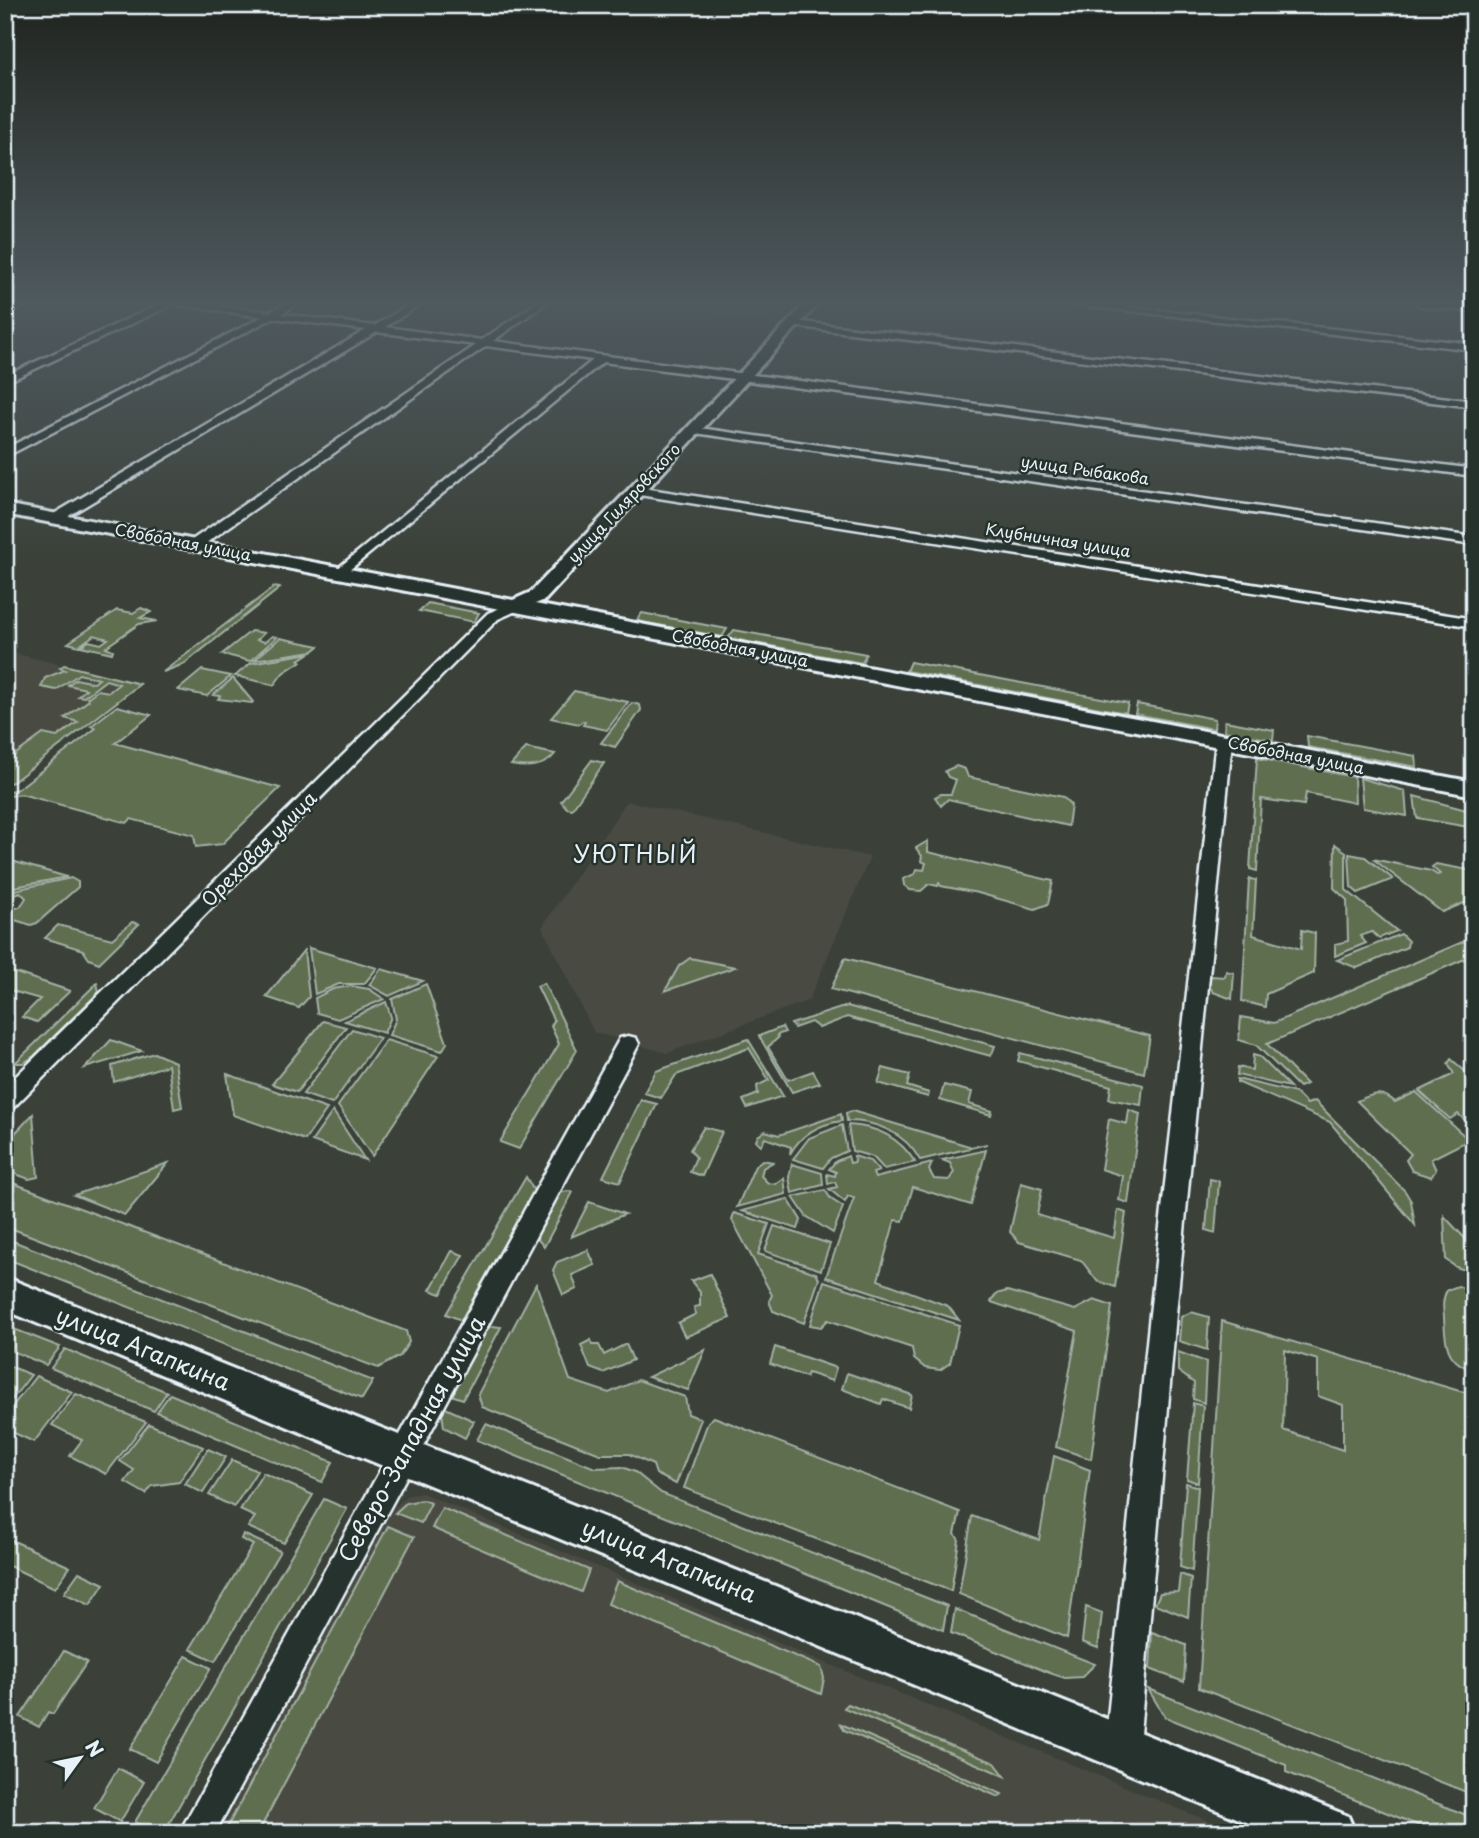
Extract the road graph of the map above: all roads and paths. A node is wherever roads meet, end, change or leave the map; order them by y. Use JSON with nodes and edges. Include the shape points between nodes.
{"nodes":[{"id":1,"x":131,"y":389,"type":"edge"},
{"id":2,"x":275,"y":389,"type":"edge"},
{"id":3,"x":420,"y":389,"type":"edge"},
{"id":4,"x":565,"y":389,"type":"edge"},
{"id":5,"x":732,"y":389,"type":"edge"},
{"id":6,"x":833,"y":389,"type":"edge"},
{"id":7,"x":1345,"y":389,"type":"edge"},
{"id":8,"x":1474,"y":404,"type":"edge"},
{"id":9,"x":692,"y":430,"type":"junction"},
{"id":10,"x":5,"y":454,"type":"edge"},
{"id":11,"x":1474,"y":473,"type":"edge"},
{"id":12,"x":637,"y":491,"type":"junction"},
{"id":13,"x":5,"y":509,"type":"edge"},
{"id":14,"x":56,"y":518,"type":"junction"},
{"id":15,"x":1474,"y":541,"type":"edge"},
{"id":16,"x":194,"y":545,"type":"junction"},
{"id":17,"x":342,"y":572,"type":"junction"},
{"id":18,"x":518,"y":606,"type":"junction"},
{"id":19,"x":1474,"y":623,"type":"edge"},
{"id":20,"x":1224,"y":741,"type":"junction"},
{"id":21,"x":1474,"y":789,"type":"edge"},
{"id":22,"x":628,"y":1044,"type":"dead end"},
{"id":23,"x":5,"y":1102,"type":"edge"},
{"id":24,"x":5,"y":1293,"type":"edge"},
{"id":25,"x":404,"y":1454,"type":"junction"},
{"id":26,"x":1122,"y":1746,"type":"junction"},
{"id":27,"x":196,"y":1833,"type":"edge"},
{"id":28,"x":1331,"y":1833,"type":"edge"}],
"edges":[{"from":1,"to":10,"type":"street"},
{"from":2,"to":14,"type":"street"},
{"from":3,"to":16,"type":"street"},
{"from":4,"to":17,"type":"street"},
{"from":5,"to":9,"type":"main road","name":"улица Гиляровского"},
{"from":6,"to":11,"type":"street"},
{"from":7,"to":8,"type":"street"},
{"from":9,"to":12,"type":"main road","name":"улица Гиляровского"},
{"from":9,"to":15,"type":"street","name":"улица Рыбакова"},
{"from":12,"to":18,"type":"main road","name":"улица Гиляровского","via":[[538,596]]},
{"from":12,"to":19,"type":"street","name":"Клубничная улица"},
{"from":13,"to":14,"type":"main road","name":"Свободная улица"},
{"from":14,"to":16,"type":"main road","name":"Свободная улица"},
{"from":16,"to":17,"type":"main road","name":"Свободная улица"},
{"from":17,"to":18,"type":"main road","name":"Свободная улица"},
{"from":18,"to":20,"type":"main road","name":"Свободная улица"},
{"from":18,"to":23,"type":"street","name":"Ореховая улица","via":[[493,616]]},
{"from":20,"to":21,"type":"main road","name":"Свободная улица"},
{"from":20,"to":26,"type":"street"},
{"from":22,"to":25,"type":"street","name":"Северо-Западная улица"},
{"from":24,"to":25,"type":"main road","name":"улица Агапкина"},
{"from":25,"to":26,"type":"main road","name":"улица Агапкина"},
{"from":25,"to":27,"type":"street","name":"Северо-Западная улица"},
{"from":26,"to":28,"type":"main road","name":"улица Агапкина"}]}
